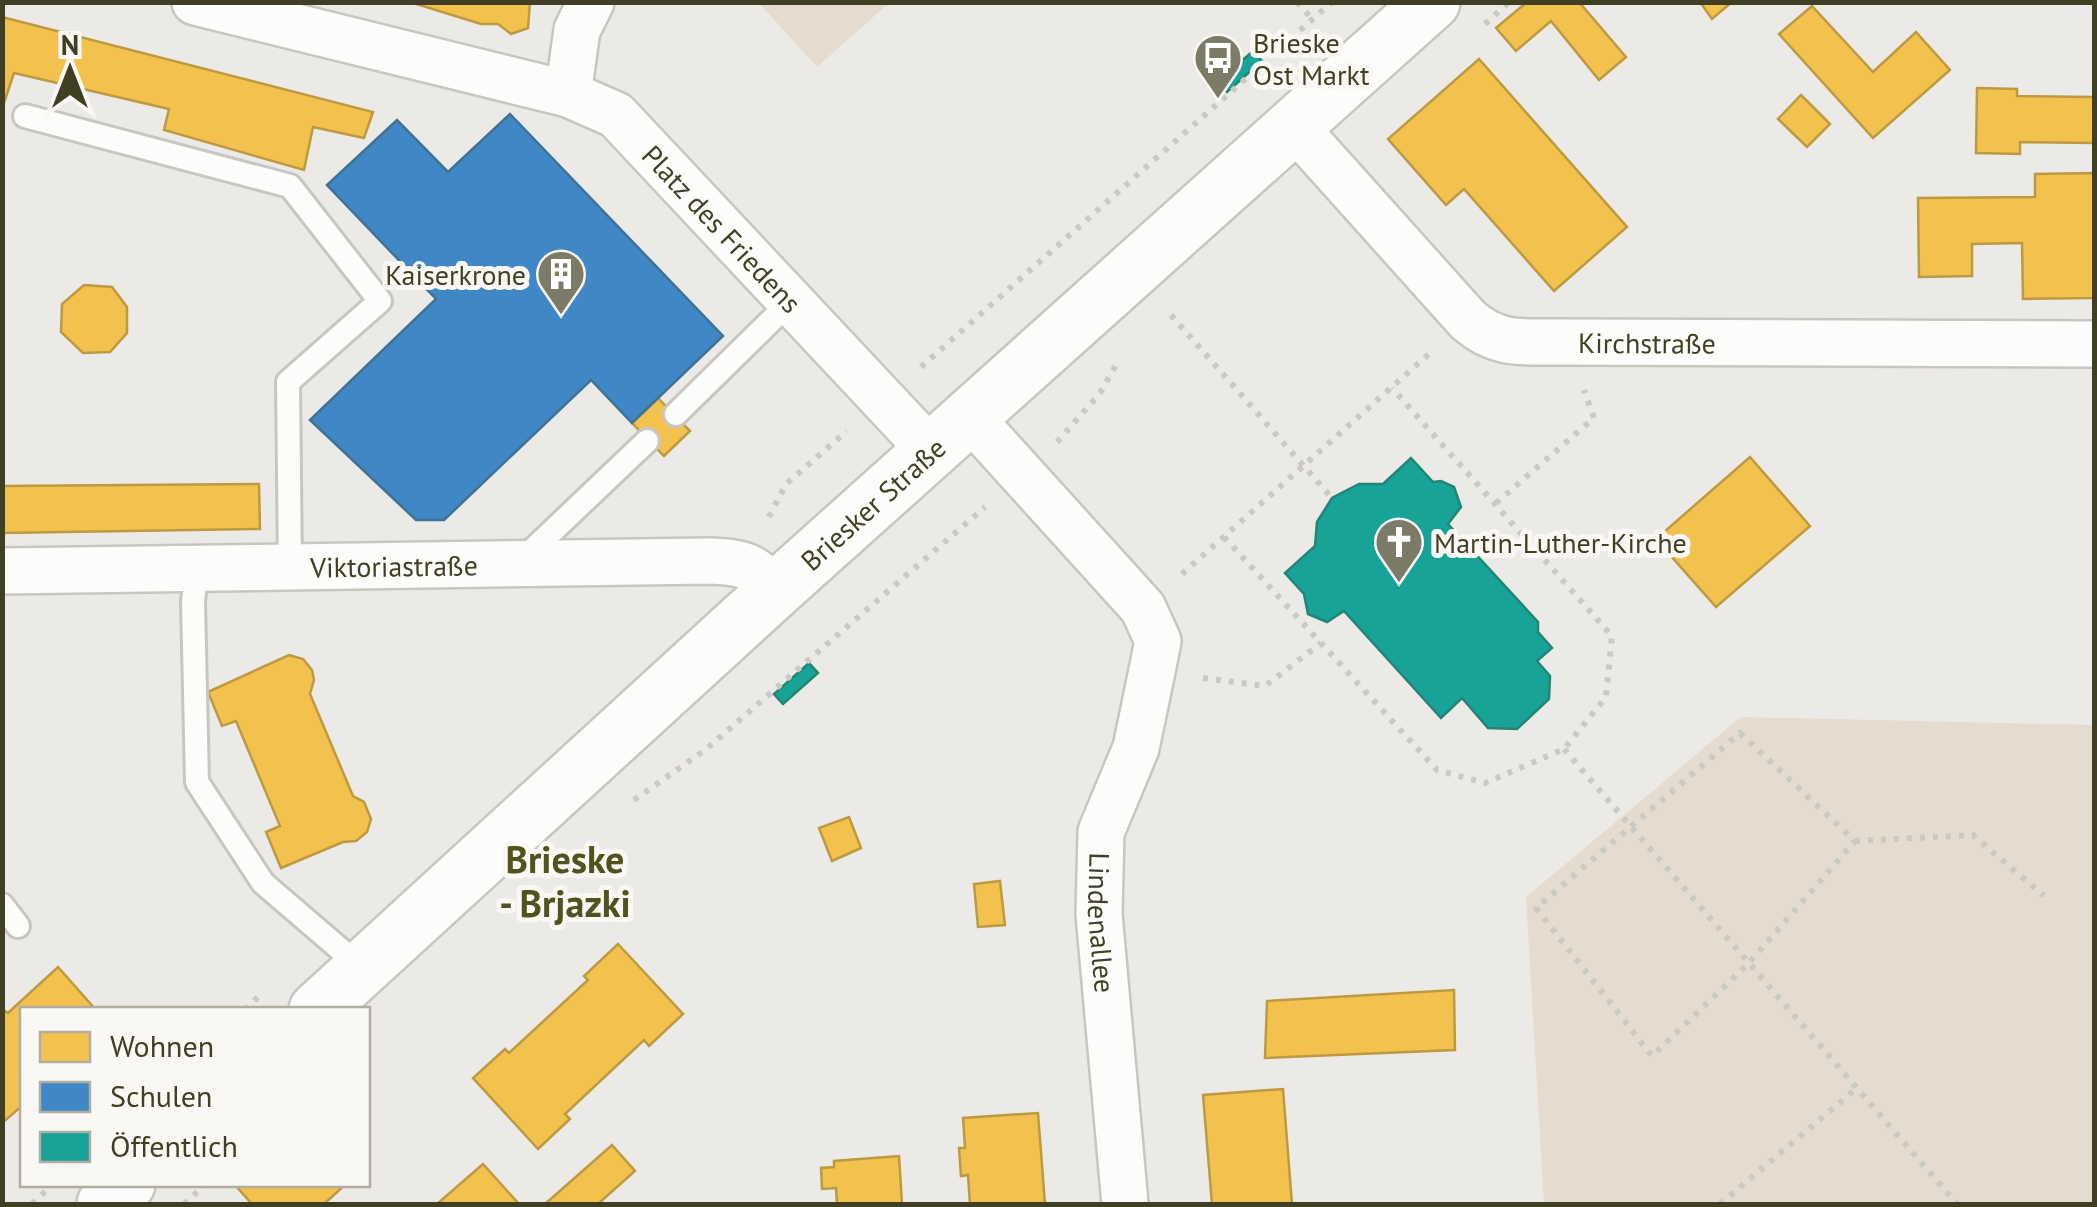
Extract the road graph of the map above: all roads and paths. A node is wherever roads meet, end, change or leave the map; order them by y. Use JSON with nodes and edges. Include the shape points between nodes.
{"nodes":[{"id":1,"x":195,"y":2,"type":"edge"},
{"id":2,"x":591,"y":2,"type":"edge"},
{"id":3,"x":1509,"y":2,"type":"edge"},
{"id":4,"x":1452,"y":19,"type":"edge"},
{"id":5,"x":568,"y":94,"type":"junction"},
{"id":6,"x":25,"y":116,"type":"dead end"},
{"id":7,"x":1294,"y":126,"type":"junction"},
{"id":8,"x":791,"y":301,"type":"junction"},
{"id":9,"x":1468,"y":320,"type":"junction"},
{"id":10,"x":1158,"y":327,"type":"dead end"},
{"id":11,"x":1566,"y":342,"type":"junction"},
{"id":12,"x":2094,"y":344,"type":"edge"},
{"id":13,"x":1117,"y":364,"type":"dead end"},
{"id":14,"x":1392,"y":388,"type":"junction"},
{"id":15,"x":676,"y":414,"type":"dead end"},
{"id":16,"x":951,"y":434,"type":"junction"},
{"id":17,"x":647,"y":441,"type":"dead end"},
{"id":18,"x":1304,"y":466,"type":"junction"},
{"id":19,"x":1024,"y":475,"type":"junction"},
{"id":20,"x":1332,"y":498,"type":"dead end"},
{"id":21,"x":1496,"y":502,"type":"junction"},
{"id":22,"x":1224,"y":537,"type":"junction"},
{"id":23,"x":516,"y":566,"type":"junction"},
{"id":24,"x":290,"y":568,"type":"junction"},
{"id":25,"x":197,"y":569,"type":"junction"},
{"id":26,"x":2,"y":571,"type":"edge"},
{"id":27,"x":776,"y":590,"type":"junction"},
{"id":28,"x":1144,"y":608,"type":"junction"},
{"id":29,"x":1321,"y":642,"type":"junction"},
{"id":30,"x":1152,"y":671,"type":"junction"},
{"id":31,"x":1564,"y":749,"type":"junction"},
{"id":32,"x":627,"y":805,"type":"dead end"},
{"id":33,"x":1630,"y":825,"type":"junction"},
{"id":34,"x":1855,"y":841,"type":"junction"},
{"id":35,"x":2044,"y":896,"type":"dead end"},
{"id":36,"x":2,"y":905,"type":"edge"},
{"id":37,"x":18,"y":926,"type":"dead end"},
{"id":38,"x":1748,"y":964,"type":"junction"},
{"id":39,"x":362,"y":968,"type":"junction"},
{"id":40,"x":320,"y":1007,"type":"edge"},
{"id":41,"x":1857,"y":1088,"type":"junction"},
{"id":42,"x":51,"y":1187,"type":"edge"},
{"id":43,"x":124,"y":1187,"type":"edge"},
{"id":44,"x":203,"y":1187,"type":"edge"},
{"id":45,"x":32,"y":1204,"type":"edge"},
{"id":46,"x":105,"y":1204,"type":"edge"},
{"id":47,"x":184,"y":1204,"type":"edge"},
{"id":48,"x":1125,"y":1204,"type":"edge"},
{"id":49,"x":1720,"y":1204,"type":"edge"},
{"id":50,"x":1956,"y":1204,"type":"edge"}],
"edges":[{"from":1,"to":5,"type":"street","name":"Platz des Friedens"},
{"from":2,"to":5,"type":"street","via":[[577,30]]},
{"from":3,"to":4,"type":"path"},
{"from":4,"to":7,"type":"main road","name":"Briesker Straße"},
{"from":5,"to":8,"type":"street","name":"Platz des Friedens","via":[[616,115]]},
{"from":6,"to":24,"type":"lane","via":[[290,186],[380,301],[288,382]]},
{"from":7,"to":9,"type":"street","name":"Kirchstraße"},
{"from":7,"to":16,"type":"main road","name":"Briesker Straße"},
{"from":8,"to":15,"type":"lane"},
{"from":8,"to":16,"type":"street","name":"Platz des Friedens"},
{"from":9,"to":11,"type":"street","name":"Kirchstraße","via":[[1486,336]]},
{"from":9,"to":14,"type":"path"},
{"from":10,"to":18,"type":"path","via":[[1171,315]]},
{"from":11,"to":12,"type":"street","name":"Kirchstraße"},
{"from":11,"to":21,"type":"path","via":[[1594,418]]},
{"from":13,"to":19,"type":"path","via":[[1100,393]]},
{"from":14,"to":18,"type":"path"},
{"from":14,"to":21,"type":"path"},
{"from":16,"to":19,"type":"street","name":"Lindenallee"},
{"from":16,"to":27,"type":"main road","name":"Briesker Straße"},
{"from":17,"to":23,"type":"lane"},
{"from":18,"to":20,"type":"path"},
{"from":18,"to":22,"type":"path"},
{"from":19,"to":28,"type":"street","name":"Lindenallee"},
{"from":19,"to":32,"type":"path","via":[[705,750]]},
{"from":21,"to":31,"type":"path","via":[[1612,636],[1606,697]]},
{"from":22,"to":28,"type":"path"},
{"from":22,"to":29,"type":"path"},
{"from":23,"to":24,"type":"street","name":"Viktoriastraße"},
{"from":23,"to":27,"type":"street","name":"Viktoriastraße","via":[[736,562],[757,569]]},
{"from":24,"to":25,"type":"street","name":"Viktoriastraße"},
{"from":25,"to":26,"type":"street","name":"Viktoriastraße"},
{"from":25,"to":39,"type":"lane","via":[[197,782],[263,883]]},
{"from":27,"to":39,"type":"main road","name":"Briesker Straße"},
{"from":28,"to":30,"type":"street","name":"Lindenallee","via":[[1158,641]]},
{"from":29,"to":30,"type":"path","via":[[1265,686]]},
{"from":29,"to":31,"type":"path","via":[[1437,770],[1485,783]]},
{"from":30,"to":48,"type":"street","name":"Lindenallee","via":[[1136,748],[1100,832],[1100,914]]},
{"from":31,"to":33,"type":"path"},
{"from":33,"to":34,"type":"path","via":[[1740,734]]},
{"from":33,"to":38,"type":"path"},
{"from":33,"to":38,"type":"path","via":[[1536,908],[1652,1056]]},
{"from":34,"to":35,"type":"path","via":[[1973,834]]},
{"from":34,"to":38,"type":"path"},
{"from":36,"to":37,"type":"lane"},
{"from":38,"to":41,"type":"path"},
{"from":39,"to":40,"type":"main road","name":"Briesker Straße"},
{"from":41,"to":49,"type":"path"},
{"from":41,"to":50,"type":"path"},
{"from":42,"to":45,"type":"path"},
{"from":43,"to":46,"type":"main road"},
{"from":44,"to":47,"type":"path"}]}
